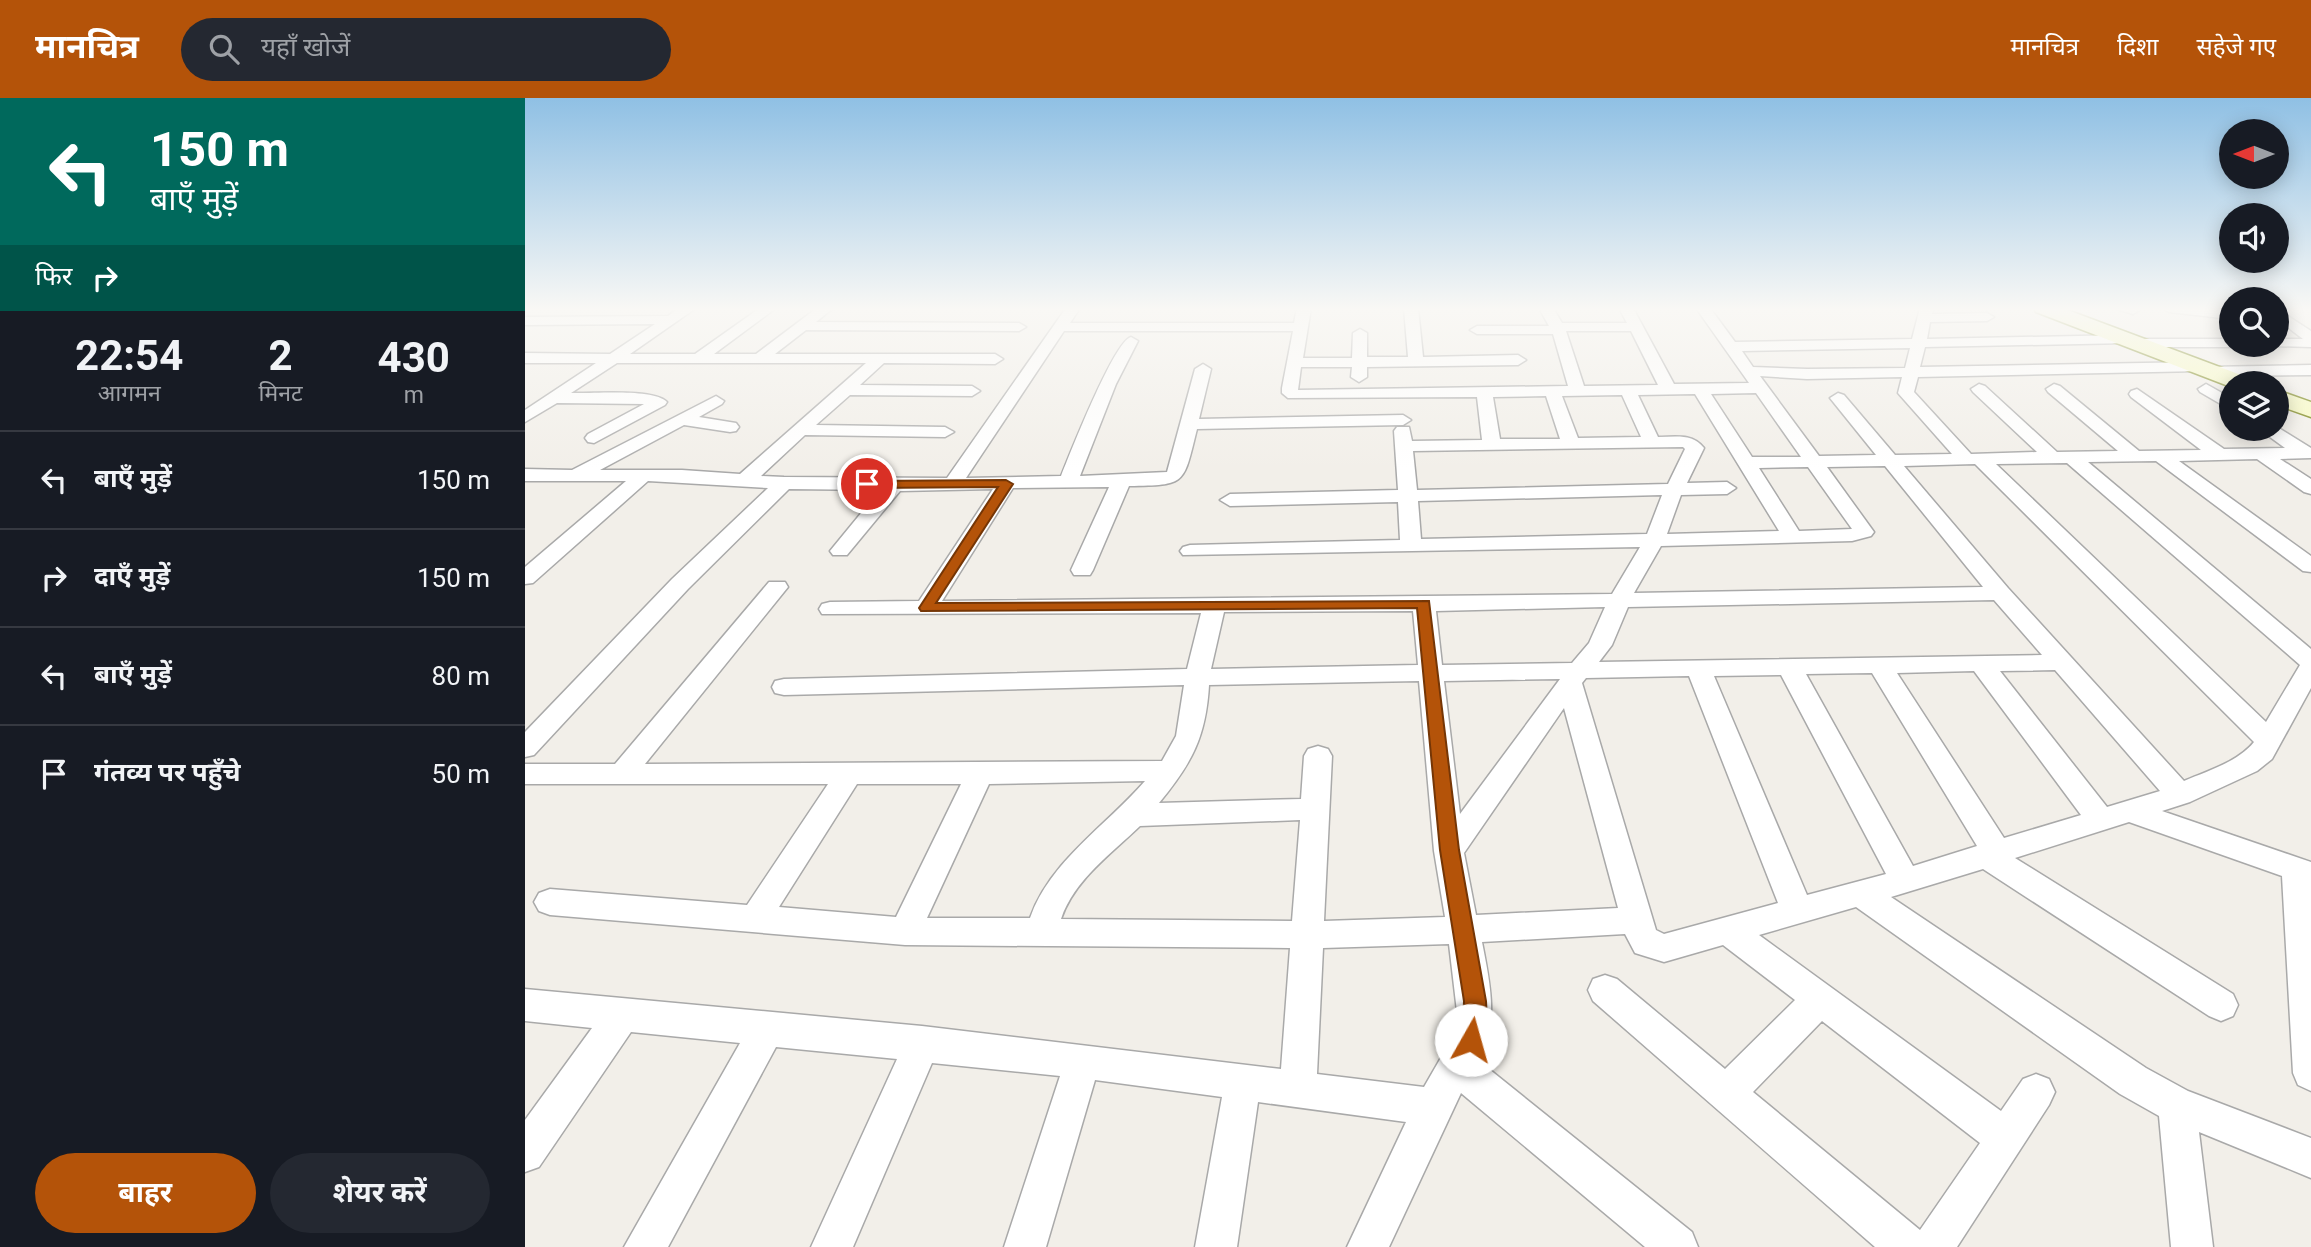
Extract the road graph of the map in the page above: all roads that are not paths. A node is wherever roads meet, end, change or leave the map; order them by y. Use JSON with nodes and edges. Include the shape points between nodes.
{"nodes":[{"id":1,"x":608,"y":362,"type":"edge"},
{"id":2,"x":877,"y":362,"type":"edge"},
{"id":3,"x":1036,"y":362,"type":"edge"},
{"id":4,"x":1120,"y":362,"type":"edge"},
{"id":5,"x":1359,"y":362,"type":"junction"},
{"id":6,"x":1381,"y":362,"type":"edge"},
{"id":7,"x":1568,"y":362,"type":"edge"},
{"id":8,"x":1653,"y":362,"type":"edge"},
{"id":9,"x":1741,"y":362,"type":"edge"},
{"id":10,"x":1914,"y":362,"type":"edge"},
{"id":11,"x":2100,"y":362,"type":"edge"},
{"id":12,"x":2174,"y":362,"type":"edge"},
{"id":13,"x":2260,"y":362,"type":"edge"},
{"id":14,"x":1294,"y":363,"type":"joint"},
{"id":15,"x":1203,"y":369,"type":"dead end"},
{"id":16,"x":2106,"y":369,"type":"junction"},
{"id":17,"x":2311,"y":370,"type":"edge"},
{"id":18,"x":1747,"y":371,"type":"junction"},
{"id":19,"x":2275,"y":371,"type":"joint"},
{"id":20,"x":1911,"y":372,"type":"junction"},
{"id":21,"x":2219,"y":375,"type":"edge"},
{"id":22,"x":2205,"y":376,"type":"junction"},
{"id":23,"x":2219,"y":379,"type":"edge"},
{"id":24,"x":1699,"y":388,"type":"junction"},
{"id":25,"x":1759,"y":388,"type":"junction"},
{"id":26,"x":1668,"y":389,"type":"junction"},
{"id":27,"x":1979,"y":389,"type":"dead end"},
{"id":28,"x":2054,"y":389,"type":"dead end"},
{"id":29,"x":845,"y":390,"type":"junction"},
{"id":30,"x":1628,"y":390,"type":"junction"},
{"id":31,"x":972,"y":391,"type":"dead end"},
{"id":32,"x":1578,"y":391,"type":"junction"},
{"id":33,"x":1553,"y":392,"type":"junction"},
{"id":34,"x":2219,"y":392,"type":"edge"},
{"id":35,"x":1484,"y":393,"type":"junction"},
{"id":36,"x":1400,"y":394,"type":"junction"},
{"id":37,"x":2137,"y":394,"type":"dead end"},
{"id":38,"x":1358,"y":395,"type":"junction"},
{"id":39,"x":553,"y":398,"type":"junction"},
{"id":40,"x":1838,"y":398,"type":"dead end"},
{"id":41,"x":2289,"y":399,"type":"edge"},
{"id":42,"x":2311,"y":400,"type":"edge"},
{"id":43,"x":716,"y":401,"type":"dead end"},
{"id":44,"x":2289,"y":402,"type":"edge"},
{"id":45,"x":2311,"y":410,"type":"edge"},
{"id":46,"x":525,"y":417,"type":"edge"},
{"id":47,"x":681,"y":419,"type":"junction"},
{"id":48,"x":1403,"y":420,"type":"junction"},
{"id":49,"x":1187,"y":424,"type":"junction"},
{"id":50,"x":1694,"y":426,"type":"dead end"},
{"id":51,"x":730,"y":427,"type":"dead end"},
{"id":52,"x":802,"y":430,"type":"junction"},
{"id":53,"x":946,"y":432,"type":"dead end"},
{"id":54,"x":1648,"y":435,"type":"junction"},
{"id":55,"x":594,"y":438,"type":"dead end"},
{"id":56,"x":2288,"y":441,"type":"edge"},
{"id":57,"x":1571,"y":444,"type":"junction"},
{"id":58,"x":1492,"y":445,"type":"junction"},
{"id":59,"x":1404,"y":446,"type":"junction"},
{"id":60,"x":2308,"y":453,"type":"edge"},
{"id":61,"x":2261,"y":454,"type":"junction"},
{"id":62,"x":2220,"y":455,"type":"junction"},
{"id":63,"x":2062,"y":457,"type":"junction"},
{"id":64,"x":2136,"y":457,"type":"junction"},
{"id":65,"x":2162,"y":457,"type":"junction"},
{"id":66,"x":1972,"y":458,"type":"junction"},
{"id":67,"x":1889,"y":460,"type":"junction"},
{"id":68,"x":1813,"y":461,"type":"junction"},
{"id":69,"x":1747,"y":463,"type":"junction"},
{"id":70,"x":525,"y":475,"type":"edge"},
{"id":71,"x":574,"y":476,"type":"junction"},
{"id":72,"x":643,"y":476,"type":"junction"},
{"id":73,"x":744,"y":481,"type":"junction"},
{"id":74,"x":1068,"y":482,"type":"junction"},
{"id":75,"x":1121,"y":482,"type":"junction"},
{"id":76,"x":783,"y":483,"type":"junction"},
{"id":77,"x":1006,"y":484,"type":"junction"},
{"id":78,"x":895,"y":485,"type":"junction"},
{"id":79,"x":954,"y":485,"type":"junction"},
{"id":80,"x":1727,"y":488,"type":"dead end"},
{"id":81,"x":2311,"y":488,"type":"edge"},
{"id":82,"x":1674,"y":490,"type":"junction"},
{"id":83,"x":1408,"y":496,"type":"junction"},
{"id":84,"x":1230,"y":500,"type":"dead end"},
{"id":85,"x":1793,"y":537,"type":"junction"},
{"id":86,"x":1656,"y":538,"type":"junction"},
{"id":87,"x":1411,"y":545,"type":"junction"},
{"id":88,"x":840,"y":551,"type":"dead end"},
{"id":89,"x":1190,"y":551,"type":"dead end"},
{"id":90,"x":2311,"y":566,"type":"edge"},
{"id":91,"x":1082,"y":570,"type":"dead end"},
{"id":92,"x":525,"y":578,"type":"edge"},
{"id":93,"x":778,"y":587,"type":"dead end"},
{"id":94,"x":2000,"y":593,"type":"junction"},
{"id":95,"x":1620,"y":598,"type":"junction"},
{"id":96,"x":1424,"y":604,"type":"junction"},
{"id":97,"x":1215,"y":605,"type":"junction"},
{"id":98,"x":926,"y":608,"type":"junction"},
{"id":99,"x":830,"y":609,"type":"dead end"},
{"id":100,"x":2060,"y":662,"type":"junction"},
{"id":101,"x":1981,"y":663,"type":"junction"},
{"id":102,"x":1879,"y":664,"type":"junction"},
{"id":103,"x":2311,"y":664,"type":"edge"},
{"id":104,"x":1789,"y":666,"type":"junction"},
{"id":105,"x":1698,"y":667,"type":"junction"},
{"id":106,"x":1433,"y":671,"type":"junction"},
{"id":107,"x":1576,"y":676,"type":"junction"},
{"id":108,"x":1197,"y":677,"type":"junction"},
{"id":109,"x":784,"y":687,"type":"dead end"},
{"id":110,"x":2269,"y":741,"type":"junction"},
{"id":111,"x":525,"y":748,"type":"edge"},
{"id":112,"x":1318,"y":756,"type":"dead end"},
{"id":113,"x":1170,"y":771,"type":"junction"},
{"id":114,"x":525,"y":774,"type":"edge"},
{"id":115,"x":622,"y":774,"type":"junction"},
{"id":116,"x":849,"y":774,"type":"junction"},
{"id":117,"x":980,"y":774,"type":"junction"},
{"id":118,"x":2180,"y":795,"type":"junction"},
{"id":119,"x":1315,"y":809,"type":"junction"},
{"id":120,"x":2131,"y":811,"type":"junction"},
{"id":121,"x":1133,"y":814,"type":"junction"},
{"id":122,"x":2102,"y":821,"type":"junction"},
{"id":123,"x":1449,"y":850,"type":"junction"},
{"id":124,"x":1992,"y":855,"type":"junction"},
{"id":125,"x":2304,"y":872,"type":"edge"},
{"id":126,"x":1905,"y":881,"type":"junction"},
{"id":127,"x":1860,"y":893,"type":"junction"},
{"id":128,"x":550,"y":902,"type":"dead end"},
{"id":129,"x":1797,"y":910,"type":"junction"},
{"id":130,"x":754,"y":920,"type":"junction"},
{"id":131,"x":1637,"y":920,"type":"junction"},
{"id":132,"x":905,"y":931,"type":"junction"},
{"id":133,"x":1464,"y":931,"type":"junction"},
{"id":134,"x":1729,"y":931,"type":"junction"},
{"id":135,"x":1041,"y":932,"type":"junction"},
{"id":136,"x":1308,"y":934,"type":"junction"},
{"id":137,"x":1605,"y":990,"type":"dead end"},
{"id":138,"x":1820,"y":999,"type":"junction"},
{"id":139,"x":525,"y":1005,"type":"edge"},
{"id":140,"x":2221,"y":1005,"type":"dead end"},
{"id":141,"x":622,"y":1015,"type":"junction"},
{"id":142,"x":767,"y":1029,"type":"junction"},
{"id":143,"x":922,"y":1043,"type":"junction"},
{"id":144,"x":1083,"y":1061,"type":"junction"},
{"id":145,"x":1456,"y":1065,"type":"junction"},
{"id":146,"x":2311,"y":1073,"type":"edge"},
{"id":147,"x":1243,"y":1082,"type":"junction"},
{"id":148,"x":1298,"y":1089,"type":"junction"},
{"id":149,"x":2036,"y":1092,"type":"dead end"},
{"id":150,"x":1726,"y":1093,"type":"junction"},
{"id":151,"x":2176,"y":1105,"type":"junction"},
{"id":152,"x":1433,"y":1107,"type":"junction"},
{"id":153,"x":2005,"y":1138,"type":"junction"},
{"id":154,"x":525,"y":1153,"type":"edge"},
{"id":155,"x":2311,"y":1158,"type":"edge"},
{"id":156,"x":645,"y":1247,"type":"edge"},
{"id":157,"x":832,"y":1247,"type":"edge"},
{"id":158,"x":1025,"y":1247,"type":"edge"},
{"id":159,"x":1216,"y":1247,"type":"edge"},
{"id":160,"x":1368,"y":1247,"type":"edge"},
{"id":161,"x":1677,"y":1247,"type":"edge"},
{"id":162,"x":1907,"y":1247,"type":"edge"},
{"id":163,"x":1933,"y":1247,"type":"edge"},
{"id":164,"x":2192,"y":1247,"type":"edge"}],
"edges":[{"from":1,"to":39,"type":"street"},
{"from":2,"to":29,"type":"street"},
{"from":3,"to":79,"type":"street"},
{"from":4,"to":74,"type":"street"},
{"from":5,"to":6,"type":"street"},
{"from":5,"to":14,"type":"street"},
{"from":5,"to":38,"type":"street"},
{"from":7,"to":32,"type":"street"},
{"from":8,"to":26,"type":"street"},
{"from":9,"to":18,"type":"street"},
{"from":10,"to":20,"type":"street"},
{"from":11,"to":16,"type":"street"},
{"from":12,"to":22,"type":"street"},
{"from":13,"to":19,"type":"street"},
{"from":14,"to":38,"type":"street","via":[[1290,393],[1294,395]]},
{"from":15,"to":49,"type":"street"},
{"from":16,"to":20,"type":"street"},
{"from":16,"to":22,"type":"street"},
{"from":17,"to":19,"type":"street"},
{"from":18,"to":20,"type":"street"},
{"from":18,"to":25,"type":"street"},
{"from":20,"to":66,"type":"street","via":[[1906,388],[1909,398]]},
{"from":21,"to":22,"type":"street"},
{"from":22,"to":23,"type":"street"},
{"from":22,"to":34,"type":"street"},
{"from":24,"to":25,"type":"street"},
{"from":24,"to":26,"type":"street"},
{"from":24,"to":69,"type":"street"},
{"from":25,"to":68,"type":"street"},
{"from":26,"to":30,"type":"street"},
{"from":27,"to":63,"type":"street"},
{"from":28,"to":64,"type":"street"},
{"from":29,"to":31,"type":"street"},
{"from":29,"to":52,"type":"street"},
{"from":30,"to":32,"type":"street"},
{"from":30,"to":54,"type":"street"},
{"from":32,"to":33,"type":"street"},
{"from":33,"to":35,"type":"street"},
{"from":33,"to":57,"type":"street"},
{"from":35,"to":36,"type":"street"},
{"from":35,"to":58,"type":"street"},
{"from":36,"to":38,"type":"street"},
{"from":36,"to":48,"type":"street"},
{"from":37,"to":62,"type":"street"},
{"from":39,"to":46,"type":"street"},
{"from":39,"to":55,"type":"street","via":[[659,402]]},
{"from":40,"to":67,"type":"street"},
{"from":41,"to":42,"type":"street"},
{"from":43,"to":47,"type":"street"},
{"from":44,"to":45,"type":"street"},
{"from":47,"to":51,"type":"street"},
{"from":47,"to":71,"type":"street"},
{"from":48,"to":49,"type":"street"},
{"from":48,"to":59,"type":"street"},
{"from":49,"to":75,"type":"street","via":[[1174,476],[1155,482]]},
{"from":50,"to":54,"type":"street"},
{"from":52,"to":53,"type":"street"},
{"from":52,"to":73,"type":"street"},
{"from":54,"to":57,"type":"street"},
{"from":54,"to":82,"type":"street","via":[[1695,446]]},
{"from":56,"to":60,"type":"street"},
{"from":57,"to":58,"type":"street"},
{"from":58,"to":59,"type":"street"},
{"from":59,"to":83,"type":"street"},
{"from":60,"to":61,"type":"street"},
{"from":61,"to":62,"type":"street"},
{"from":61,"to":81,"type":"street"},
{"from":62,"to":65,"type":"street"},
{"from":63,"to":64,"type":"street"},
{"from":63,"to":66,"type":"street"},
{"from":63,"to":103,"type":"street"},
{"from":64,"to":65,"type":"street"},
{"from":65,"to":90,"type":"street"},
{"from":66,"to":67,"type":"street"},
{"from":66,"to":110,"type":"street"},
{"from":67,"to":68,"type":"street"},
{"from":67,"to":94,"type":"street"},
{"from":68,"to":69,"type":"street"},
{"from":68,"to":85,"type":"street","via":[[1864,532]]},
{"from":69,"to":85,"type":"street"},
{"from":70,"to":71,"type":"street"},
{"from":71,"to":72,"type":"street"},
{"from":72,"to":73,"type":"street"},
{"from":72,"to":92,"type":"street"},
{"from":73,"to":76,"type":"street"},
{"from":74,"to":75,"type":"street"},
{"from":74,"to":77,"type":"street"},
{"from":75,"to":91,"type":"street"},
{"from":76,"to":78,"type":"street"},
{"from":76,"to":111,"type":"street"},
{"from":77,"to":79,"type":"street"},
{"from":77,"to":98,"type":"street"},
{"from":78,"to":79,"type":"street"},
{"from":78,"to":88,"type":"street"},
{"from":80,"to":82,"type":"street"},
{"from":82,"to":83,"type":"street"},
{"from":82,"to":86,"type":"street"},
{"from":83,"to":84,"type":"street"},
{"from":83,"to":87,"type":"street"},
{"from":85,"to":86,"type":"street"},
{"from":86,"to":87,"type":"street"},
{"from":86,"to":95,"type":"street"},
{"from":87,"to":89,"type":"street"},
{"from":93,"to":115,"type":"street"},
{"from":94,"to":95,"type":"street"},
{"from":94,"to":100,"type":"street"},
{"from":95,"to":96,"type":"street"},
{"from":95,"to":107,"type":"street","via":[[1596,654]]},
{"from":96,"to":97,"type":"street"},
{"from":96,"to":106,"type":"street"},
{"from":97,"to":98,"type":"street"},
{"from":97,"to":108,"type":"street"},
{"from":98,"to":99,"type":"street"},
{"from":100,"to":101,"type":"street"},
{"from":100,"to":118,"type":"street"},
{"from":101,"to":102,"type":"street"},
{"from":101,"to":122,"type":"street"},
{"from":102,"to":104,"type":"street"},
{"from":102,"to":124,"type":"street"},
{"from":103,"to":110,"type":"street"},
{"from":104,"to":105,"type":"street"},
{"from":104,"to":126,"type":"street"},
{"from":105,"to":107,"type":"street"},
{"from":105,"to":129,"type":"street"},
{"from":106,"to":107,"type":"street"},
{"from":106,"to":108,"type":"street"},
{"from":106,"to":123,"type":"street"},
{"from":107,"to":123,"type":"street"},
{"from":107,"to":131,"type":"street"},
{"from":108,"to":109,"type":"street"},
{"from":108,"to":113,"type":"street","via":[[1189,736]]},
{"from":110,"to":118,"type":"street","via":[[2247,764]]},
{"from":112,"to":119,"type":"street"},
{"from":113,"to":117,"type":"street"},
{"from":113,"to":121,"type":"street"},
{"from":114,"to":115,"type":"street"},
{"from":115,"to":116,"type":"street"},
{"from":116,"to":117,"type":"street"},
{"from":116,"to":130,"type":"street"},
{"from":117,"to":132,"type":"street"},
{"from":118,"to":120,"type":"street"},
{"from":119,"to":121,"type":"street"},
{"from":119,"to":136,"type":"street"},
{"from":120,"to":122,"type":"street"},
{"from":120,"to":125,"type":"street"},
{"from":121,"to":135,"type":"street","via":[[1069,876],[1051,902]]},
{"from":122,"to":124,"type":"street"},
{"from":123,"to":133,"type":"street"},
{"from":124,"to":126,"type":"street"},
{"from":124,"to":140,"type":"street"},
{"from":125,"to":146,"type":"street"},
{"from":126,"to":127,"type":"street"},
{"from":127,"to":129,"type":"street"},
{"from":127,"to":151,"type":"street","via":[[2122,1074]]},
{"from":128,"to":130,"type":"street"},
{"from":129,"to":134,"type":"street"},
{"from":130,"to":132,"type":"street"},
{"from":131,"to":133,"type":"street"},
{"from":131,"to":134,"type":"street","via":[[1642,937],[1655,947],[1674,947]]},
{"from":132,"to":135,"type":"street"},
{"from":133,"to":136,"type":"street"},
{"from":133,"to":145,"type":"street","via":[[1475,1020],[1471,1040]]},
{"from":134,"to":138,"type":"street"},
{"from":135,"to":136,"type":"street"},
{"from":136,"to":148,"type":"street"},
{"from":137,"to":150,"type":"street"},
{"from":138,"to":150,"type":"street"},
{"from":138,"to":153,"type":"street"},
{"from":139,"to":141,"type":"street"},
{"from":141,"to":142,"type":"street"},
{"from":141,"to":154,"type":"street"},
{"from":142,"to":143,"type":"street"},
{"from":142,"to":156,"type":"street"},
{"from":143,"to":144,"type":"street"},
{"from":143,"to":157,"type":"street"},
{"from":144,"to":147,"type":"street"},
{"from":144,"to":158,"type":"street"},
{"from":145,"to":152,"type":"street"},
{"from":145,"to":161,"type":"street"},
{"from":147,"to":148,"type":"street"},
{"from":147,"to":159,"type":"street"},
{"from":148,"to":152,"type":"street"},
{"from":149,"to":153,"type":"street"},
{"from":150,"to":162,"type":"street"},
{"from":151,"to":155,"type":"street"},
{"from":151,"to":164,"type":"street"},
{"from":152,"to":160,"type":"street"},
{"from":153,"to":163,"type":"street"}]}
